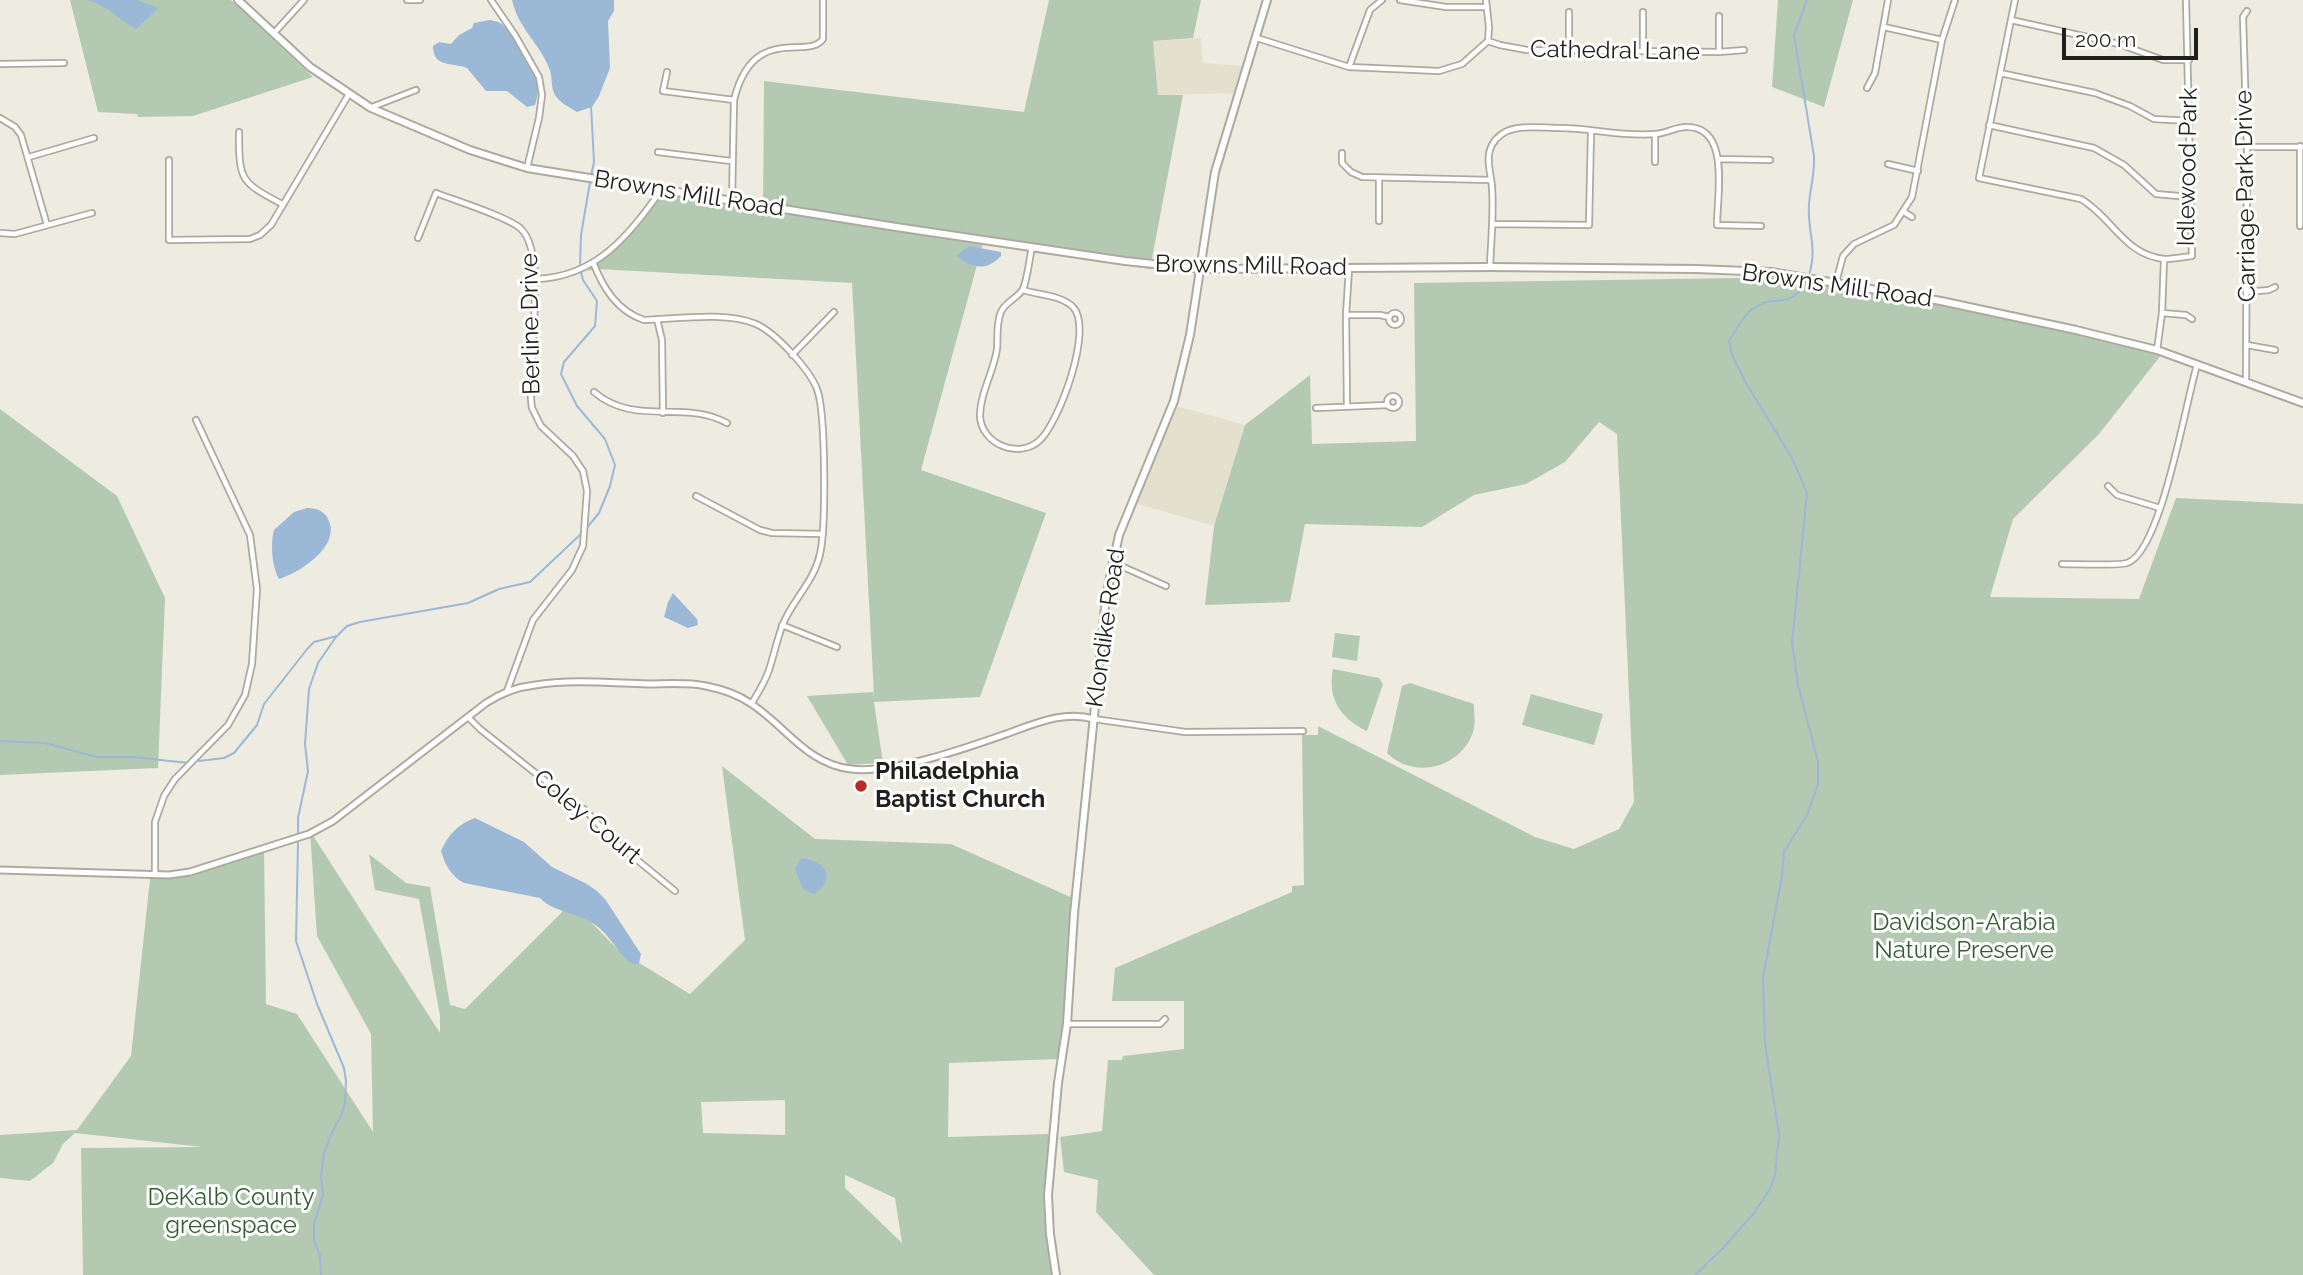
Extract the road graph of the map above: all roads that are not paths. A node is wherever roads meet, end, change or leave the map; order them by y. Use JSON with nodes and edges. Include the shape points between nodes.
{"nodes":[{"id":1,"x":238,"y":0,"type":"edge"},
{"id":2,"x":304,"y":0,"type":"edge"},
{"id":3,"x":407,"y":0,"type":"edge"},
{"id":4,"x":420,"y":0,"type":"edge"},
{"id":5,"x":491,"y":0,"type":"edge"},
{"id":6,"x":822,"y":0,"type":"edge"},
{"id":7,"x":1267,"y":0,"type":"edge"},
{"id":8,"x":1382,"y":0,"type":"edge"},
{"id":9,"x":1400,"y":0,"type":"edge"},
{"id":10,"x":1486,"y":0,"type":"edge"},
{"id":11,"x":1888,"y":0,"type":"edge"},
{"id":12,"x":1955,"y":0,"type":"edge"},
{"id":13,"x":2015,"y":0,"type":"edge"},
{"id":14,"x":2186,"y":0,"type":"edge"},
{"id":15,"x":1487,"y":7,"type":"junction"},
{"id":16,"x":2247,"y":11,"type":"dead end"},
{"id":17,"x":1569,"y":12,"type":"dead end"},
{"id":18,"x":1643,"y":12,"type":"dead end"},
{"id":19,"x":1719,"y":16,"type":"dead end"},
{"id":20,"x":2011,"y":20,"type":"junction"},
{"id":21,"x":1884,"y":27,"type":"junction"},
{"id":22,"x":274,"y":33,"type":"junction"},
{"id":23,"x":1257,"y":38,"type":"junction"},
{"id":24,"x":1942,"y":40,"type":"junction"},
{"id":25,"x":1488,"y":41,"type":"junction"},
{"id":26,"x":1569,"y":50,"type":"junction"},
{"id":27,"x":1744,"y":50,"type":"dead end"},
{"id":28,"x":1643,"y":51,"type":"junction"},
{"id":29,"x":1719,"y":52,"type":"junction"},
{"id":30,"x":2189,"y":60,"type":"junction"},
{"id":31,"x":64,"y":63,"type":"dead end"},
{"id":32,"x":0,"y":64,"type":"edge"},
{"id":33,"x":1349,"y":67,"type":"junction"},
{"id":34,"x":667,"y":72,"type":"dead end"},
{"id":35,"x":1999,"y":73,"type":"junction"},
{"id":36,"x":1867,"y":88,"type":"dead end"},
{"id":37,"x":416,"y":90,"type":"dead end"},
{"id":38,"x":349,"y":94,"type":"junction"},
{"id":39,"x":734,"y":100,"type":"junction"},
{"id":40,"x":371,"y":108,"type":"junction"},
{"id":41,"x":0,"y":118,"type":"edge"},
{"id":42,"x":2190,"y":121,"type":"junction"},
{"id":43,"x":1989,"y":125,"type":"junction"},
{"id":44,"x":1717,"y":131,"type":"dead end"},
{"id":45,"x":239,"y":132,"type":"dead end"},
{"id":46,"x":1591,"y":132,"type":"junction"},
{"id":47,"x":1655,"y":134,"type":"junction"},
{"id":48,"x":1710,"y":136,"type":"junction"},
{"id":49,"x":94,"y":138,"type":"dead end"},
{"id":50,"x":2247,"y":147,"type":"junction"},
{"id":51,"x":2302,"y":147,"type":"edge"},
{"id":52,"x":658,"y":152,"type":"dead end"},
{"id":53,"x":1342,"y":153,"type":"dead end"},
{"id":54,"x":29,"y":157,"type":"junction"},
{"id":55,"x":1718,"y":159,"type":"junction"},
{"id":56,"x":169,"y":160,"type":"dead end"},
{"id":57,"x":1770,"y":160,"type":"dead end"},
{"id":58,"x":731,"y":161,"type":"junction"},
{"id":59,"x":1656,"y":162,"type":"dead end"},
{"id":60,"x":1888,"y":164,"type":"dead end"},
{"id":61,"x":527,"y":168,"type":"junction"},
{"id":62,"x":1918,"y":171,"type":"junction"},
{"id":63,"x":1379,"y":178,"type":"junction"},
{"id":64,"x":1979,"y":178,"type":"junction"},
{"id":65,"x":1490,"y":180,"type":"junction"},
{"id":66,"x":1976,"y":184,"type":"dead end"},
{"id":67,"x":663,"y":188,"type":"junction"},
{"id":68,"x":2190,"y":197,"type":"junction"},
{"id":69,"x":732,"y":202,"type":"junction"},
{"id":70,"x":282,"y":204,"type":"junction"},
{"id":71,"x":1904,"y":212,"type":"junction"},
{"id":72,"x":92,"y":213,"type":"dead end"},
{"id":73,"x":1912,"y":216,"type":"dead end"},
{"id":74,"x":1379,"y":221,"type":"dead end"},
{"id":75,"x":1492,"y":224,"type":"junction"},
{"id":76,"x":47,"y":225,"type":"junction"},
{"id":77,"x":1761,"y":226,"type":"dead end"},
{"id":78,"x":2300,"y":226,"type":"dead end"},
{"id":79,"x":0,"y":233,"type":"edge"},
{"id":80,"x":418,"y":238,"type":"dead end"},
{"id":81,"x":1032,"y":246,"type":"junction"},
{"id":82,"x":2164,"y":259,"type":"junction"},
{"id":83,"x":593,"y":262,"type":"junction"},
{"id":84,"x":1490,"y":267,"type":"junction"},
{"id":85,"x":1200,"y":269,"type":"junction"},
{"id":86,"x":1349,"y":269,"type":"junction"},
{"id":87,"x":535,"y":279,"type":"junction"},
{"id":88,"x":1836,"y":282,"type":"junction"},
{"id":89,"x":2276,"y":287,"type":"dead end"},
{"id":90,"x":1023,"y":290,"type":"junction"},
{"id":91,"x":2246,"y":292,"type":"junction"},
{"id":92,"x":834,"y":312,"type":"dead end"},
{"id":93,"x":2162,"y":313,"type":"junction"},
{"id":94,"x":1346,"y":315,"type":"junction"},
{"id":95,"x":1389,"y":317,"type":"dead end"},
{"id":96,"x":657,"y":319,"type":"junction"},
{"id":97,"x":2192,"y":319,"type":"dead end"},
{"id":98,"x":2247,"y":345,"type":"junction"},
{"id":99,"x":2157,"y":350,"type":"junction"},
{"id":100,"x":2275,"y":350,"type":"dead end"},
{"id":101,"x":792,"y":355,"type":"junction"},
{"id":102,"x":2197,"y":364,"type":"junction"},
{"id":103,"x":2246,"y":381,"type":"junction"},
{"id":104,"x":594,"y":393,"type":"dead end"},
{"id":105,"x":2303,"y":403,"type":"edge"},
{"id":106,"x":1387,"y":404,"type":"dead end"},
{"id":107,"x":1347,"y":406,"type":"junction"},
{"id":108,"x":1317,"y":408,"type":"dead end"},
{"id":109,"x":663,"y":413,"type":"junction"},
{"id":110,"x":196,"y":420,"type":"dead end"},
{"id":111,"x":727,"y":423,"type":"dead end"},
{"id":112,"x":2108,"y":486,"type":"dead end"},
{"id":113,"x":696,"y":496,"type":"dead end"},
{"id":114,"x":2160,"y":508,"type":"junction"},
{"id":115,"x":823,"y":534,"type":"junction"},
{"id":116,"x":1112,"y":562,"type":"junction"},
{"id":117,"x":2062,"y":564,"type":"dead end"},
{"id":118,"x":1166,"y":586,"type":"dead end"},
{"id":119,"x":782,"y":625,"type":"junction"},
{"id":120,"x":837,"y":648,"type":"dead end"},
{"id":121,"x":507,"y":691,"type":"junction"},
{"id":122,"x":752,"y":704,"type":"junction"},
{"id":123,"x":468,"y":716,"type":"junction"},
{"id":124,"x":1094,"y":719,"type":"junction"},
{"id":125,"x":1303,"y":732,"type":"dead end"},
{"id":126,"x":0,"y":870,"type":"edge"},
{"id":127,"x":155,"y":875,"type":"junction"},
{"id":128,"x":675,"y":891,"type":"dead end"},
{"id":129,"x":1165,"y":1019,"type":"dead end"},
{"id":130,"x":1067,"y":1024,"type":"junction"},
{"id":131,"x":1056,"y":1275,"type":"edge"}],
"edges":[{"from":1,"to":22,"type":"main road","name":"Browns Mill Road"},
{"from":2,"to":22,"type":"street"},
{"from":3,"to":4,"type":"street"},
{"from":5,"to":61,"type":"street","via":[[540,77],[539,118]]},
{"from":6,"to":39,"type":"street","via":[[820,43],[763,53],[742,75]]},
{"from":7,"to":23,"type":"main road","name":"Klondike Road"},
{"from":8,"to":33,"type":"street","via":[[1370,10]]},
{"from":9,"to":15,"type":"street"},
{"from":10,"to":15,"type":"street"},
{"from":11,"to":21,"type":"street"},
{"from":12,"to":24,"type":"street"},
{"from":13,"to":20,"type":"street"},
{"from":14,"to":30,"type":"street","name":"Idlewood Park"},
{"from":15,"to":25,"type":"street"},
{"from":16,"to":50,"type":"street","name":"Carriage Park Drive","via":[[2243,17]]},
{"from":17,"to":26,"type":"street"},
{"from":18,"to":28,"type":"street"},
{"from":19,"to":29,"type":"street"},
{"from":20,"to":30,"type":"street","via":[[2119,44],[2163,60]]},
{"from":20,"to":35,"type":"street"},
{"from":21,"to":24,"type":"street"},
{"from":21,"to":36,"type":"street","via":[[1875,73]]},
{"from":22,"to":38,"type":"main road","name":"Browns Mill Road","via":[[310,67]]},
{"from":23,"to":33,"type":"street"},
{"from":23,"to":85,"type":"main road","name":"Klondike Road","via":[[1215,172]]},
{"from":24,"to":62,"type":"street"},
{"from":25,"to":26,"type":"street","name":"Cathedral Lane","via":[[1521,50]]},
{"from":25,"to":33,"type":"street","via":[[1462,64],[1439,71]]},
{"from":26,"to":28,"type":"street","name":"Cathedral Lane"},
{"from":27,"to":29,"type":"street","name":"Cathedral Lane"},
{"from":28,"to":29,"type":"street","name":"Cathedral Lane"},
{"from":30,"to":42,"type":"street","name":"Idlewood Park"},
{"from":31,"to":32,"type":"street"},
{"from":34,"to":39,"type":"street","via":[[663,91]]},
{"from":35,"to":42,"type":"street","via":[[2095,93],[2154,119]]},
{"from":35,"to":43,"type":"street"},
{"from":37,"to":40,"type":"street"},
{"from":38,"to":40,"type":"main road","name":"Browns Mill Road"},
{"from":38,"to":70,"type":"street"},
{"from":39,"to":58,"type":"street"},
{"from":40,"to":61,"type":"main road","name":"Browns Mill Road","via":[[470,150]]},
{"from":41,"to":54,"type":"street","via":[[19,130]]},
{"from":42,"to":68,"type":"street","name":"Idlewood Park"},
{"from":43,"to":64,"type":"street"},
{"from":43,"to":68,"type":"street","via":[[2094,148],[2124,165],[2156,194]]},
{"from":44,"to":48,"type":"street"},
{"from":45,"to":70,"type":"street","via":[[243,177],[251,187]]},
{"from":46,"to":47,"type":"street"},
{"from":46,"to":65,"type":"street","via":[[1581,128],[1506,130],[1490,148]]},
{"from":46,"to":75,"type":"street","via":[[1589,225]]},
{"from":47,"to":48,"type":"street","via":[[1686,127]]},
{"from":47,"to":59,"type":"street"},
{"from":48,"to":55,"type":"street"},
{"from":49,"to":54,"type":"street"},
{"from":50,"to":51,"type":"street"},
{"from":50,"to":91,"type":"street","name":"Carriage Park Drive"},
{"from":51,"to":78,"type":"street"},
{"from":52,"to":58,"type":"street"},
{"from":53,"to":63,"type":"street","via":[[1342,163],[1351,172]]},
{"from":54,"to":76,"type":"street"},
{"from":55,"to":57,"type":"street"},
{"from":55,"to":77,"type":"street","via":[[1717,225]]},
{"from":56,"to":70,"type":"street","via":[[169,240],[250,239],[266,232]]},
{"from":58,"to":69,"type":"street"},
{"from":60,"to":62,"type":"street"},
{"from":61,"to":67,"type":"main road","name":"Browns Mill Road"},
{"from":62,"to":71,"type":"street"},
{"from":63,"to":65,"type":"street"},
{"from":63,"to":74,"type":"street"},
{"from":64,"to":66,"type":"street"},
{"from":64,"to":82,"type":"street","name":"Idlewood Park","via":[[2081,200],[2139,253]]},
{"from":65,"to":75,"type":"street"},
{"from":67,"to":69,"type":"main road","name":"Browns Mill Road"},
{"from":67,"to":83,"type":"street","via":[[617,246]]},
{"from":68,"to":82,"type":"street","name":"Idlewood Park","via":[[2192,256]]},
{"from":69,"to":81,"type":"main road","name":"Browns Mill Road"},
{"from":71,"to":73,"type":"street"},
{"from":71,"to":88,"type":"street","via":[[1894,225],[1854,244],[1843,256]]},
{"from":72,"to":76,"type":"street"},
{"from":75,"to":84,"type":"street"},
{"from":76,"to":79,"type":"street","via":[[15,234]]},
{"from":80,"to":87,"type":"street","name":"Berline Drive","via":[[436,192],[517,225],[531,244]]},
{"from":81,"to":85,"type":"main road","name":"Browns Mill Road"},
{"from":81,"to":90,"type":"street"},
{"from":82,"to":93,"type":"street"},
{"from":83,"to":87,"type":"street","via":[[567,275]]},
{"from":83,"to":96,"type":"street","via":[[624,311],[644,320]]},
{"from":84,"to":86,"type":"main road","name":"Browns Mill Road"},
{"from":84,"to":88,"type":"main road","name":"Browns Mill Road","via":[[1696,268]]},
{"from":85,"to":86,"type":"main road","name":"Browns Mill Road"},
{"from":85,"to":116,"type":"main road","name":"Klondike Road","via":[[1174,401]]},
{"from":86,"to":94,"type":"street"},
{"from":87,"to":121,"type":"street","name":"Berline Drive","via":[[532,408],[541,426],[580,465],[587,498],[581,552],[533,620]]},
{"from":88,"to":99,"type":"main road","name":"Browns Mill Road"},
{"from":89,"to":91,"type":"street"},
{"from":90,"to":90,"type":"street","via":[[1001,311],[997,351],[981,408],[985,435],[1014,448],[1029,447],[1043,437],[1067,387],[1081,330],[1081,313],[1061,299]]},
{"from":91,"to":98,"type":"street","name":"Carriage Park Drive"},
{"from":92,"to":101,"type":"street"},
{"from":93,"to":97,"type":"street"},
{"from":93,"to":99,"type":"street"},
{"from":94,"to":95,"type":"street"},
{"from":94,"to":107,"type":"street"},
{"from":96,"to":101,"type":"street","via":[[746,321],[768,331]]},
{"from":96,"to":109,"type":"street","via":[[662,340]]},
{"from":98,"to":100,"type":"street"},
{"from":98,"to":103,"type":"street","name":"Carriage Park Drive"},
{"from":99,"to":102,"type":"main road","name":"Browns Mill Road"},
{"from":101,"to":115,"type":"street","via":[[810,377],[821,405]]},
{"from":102,"to":103,"type":"main road","name":"Browns Mill Road"},
{"from":102,"to":114,"type":"street"},
{"from":103,"to":105,"type":"main road","name":"Browns Mill Road"},
{"from":104,"to":109,"type":"street","via":[[620,408]]},
{"from":106,"to":107,"type":"street"},
{"from":107,"to":108,"type":"street"},
{"from":109,"to":111,"type":"street","via":[[699,413]]},
{"from":110,"to":127,"type":"street","via":[[250,535],[257,589],[252,664],[245,695],[228,725],[163,796],[155,822]]},
{"from":112,"to":114,"type":"street","via":[[2117,495]]},
{"from":113,"to":115,"type":"street","via":[[760,530]]},
{"from":114,"to":117,"type":"street","via":[[2142,553],[2127,563]]},
{"from":115,"to":119,"type":"street","via":[[814,573]]},
{"from":116,"to":118,"type":"street"},
{"from":116,"to":124,"type":"main road","name":"Klondike Road"},
{"from":119,"to":120,"type":"street"},
{"from":119,"to":122,"type":"street","via":[[768,672]]},
{"from":121,"to":122,"type":"street","via":[[550,683],[702,685]]},
{"from":121,"to":123,"type":"street"},
{"from":122,"to":124,"type":"street","via":[[815,756],[852,769],[882,768],[955,751],[1040,722],[1084,716]]},
{"from":123,"to":127,"type":"street","via":[[352,808],[309,834],[190,872]]},
{"from":123,"to":128,"type":"street","name":"Coley Court","via":[[585,810],[614,841]]},
{"from":124,"to":125,"type":"street","via":[[1185,732]]},
{"from":124,"to":130,"type":"main road","name":"Klondike Road"},
{"from":126,"to":127,"type":"street"},
{"from":129,"to":130,"type":"street","via":[[1160,1024]]},
{"from":130,"to":131,"type":"main road","name":"Klondike Road","via":[[1048,1195]]}]}
